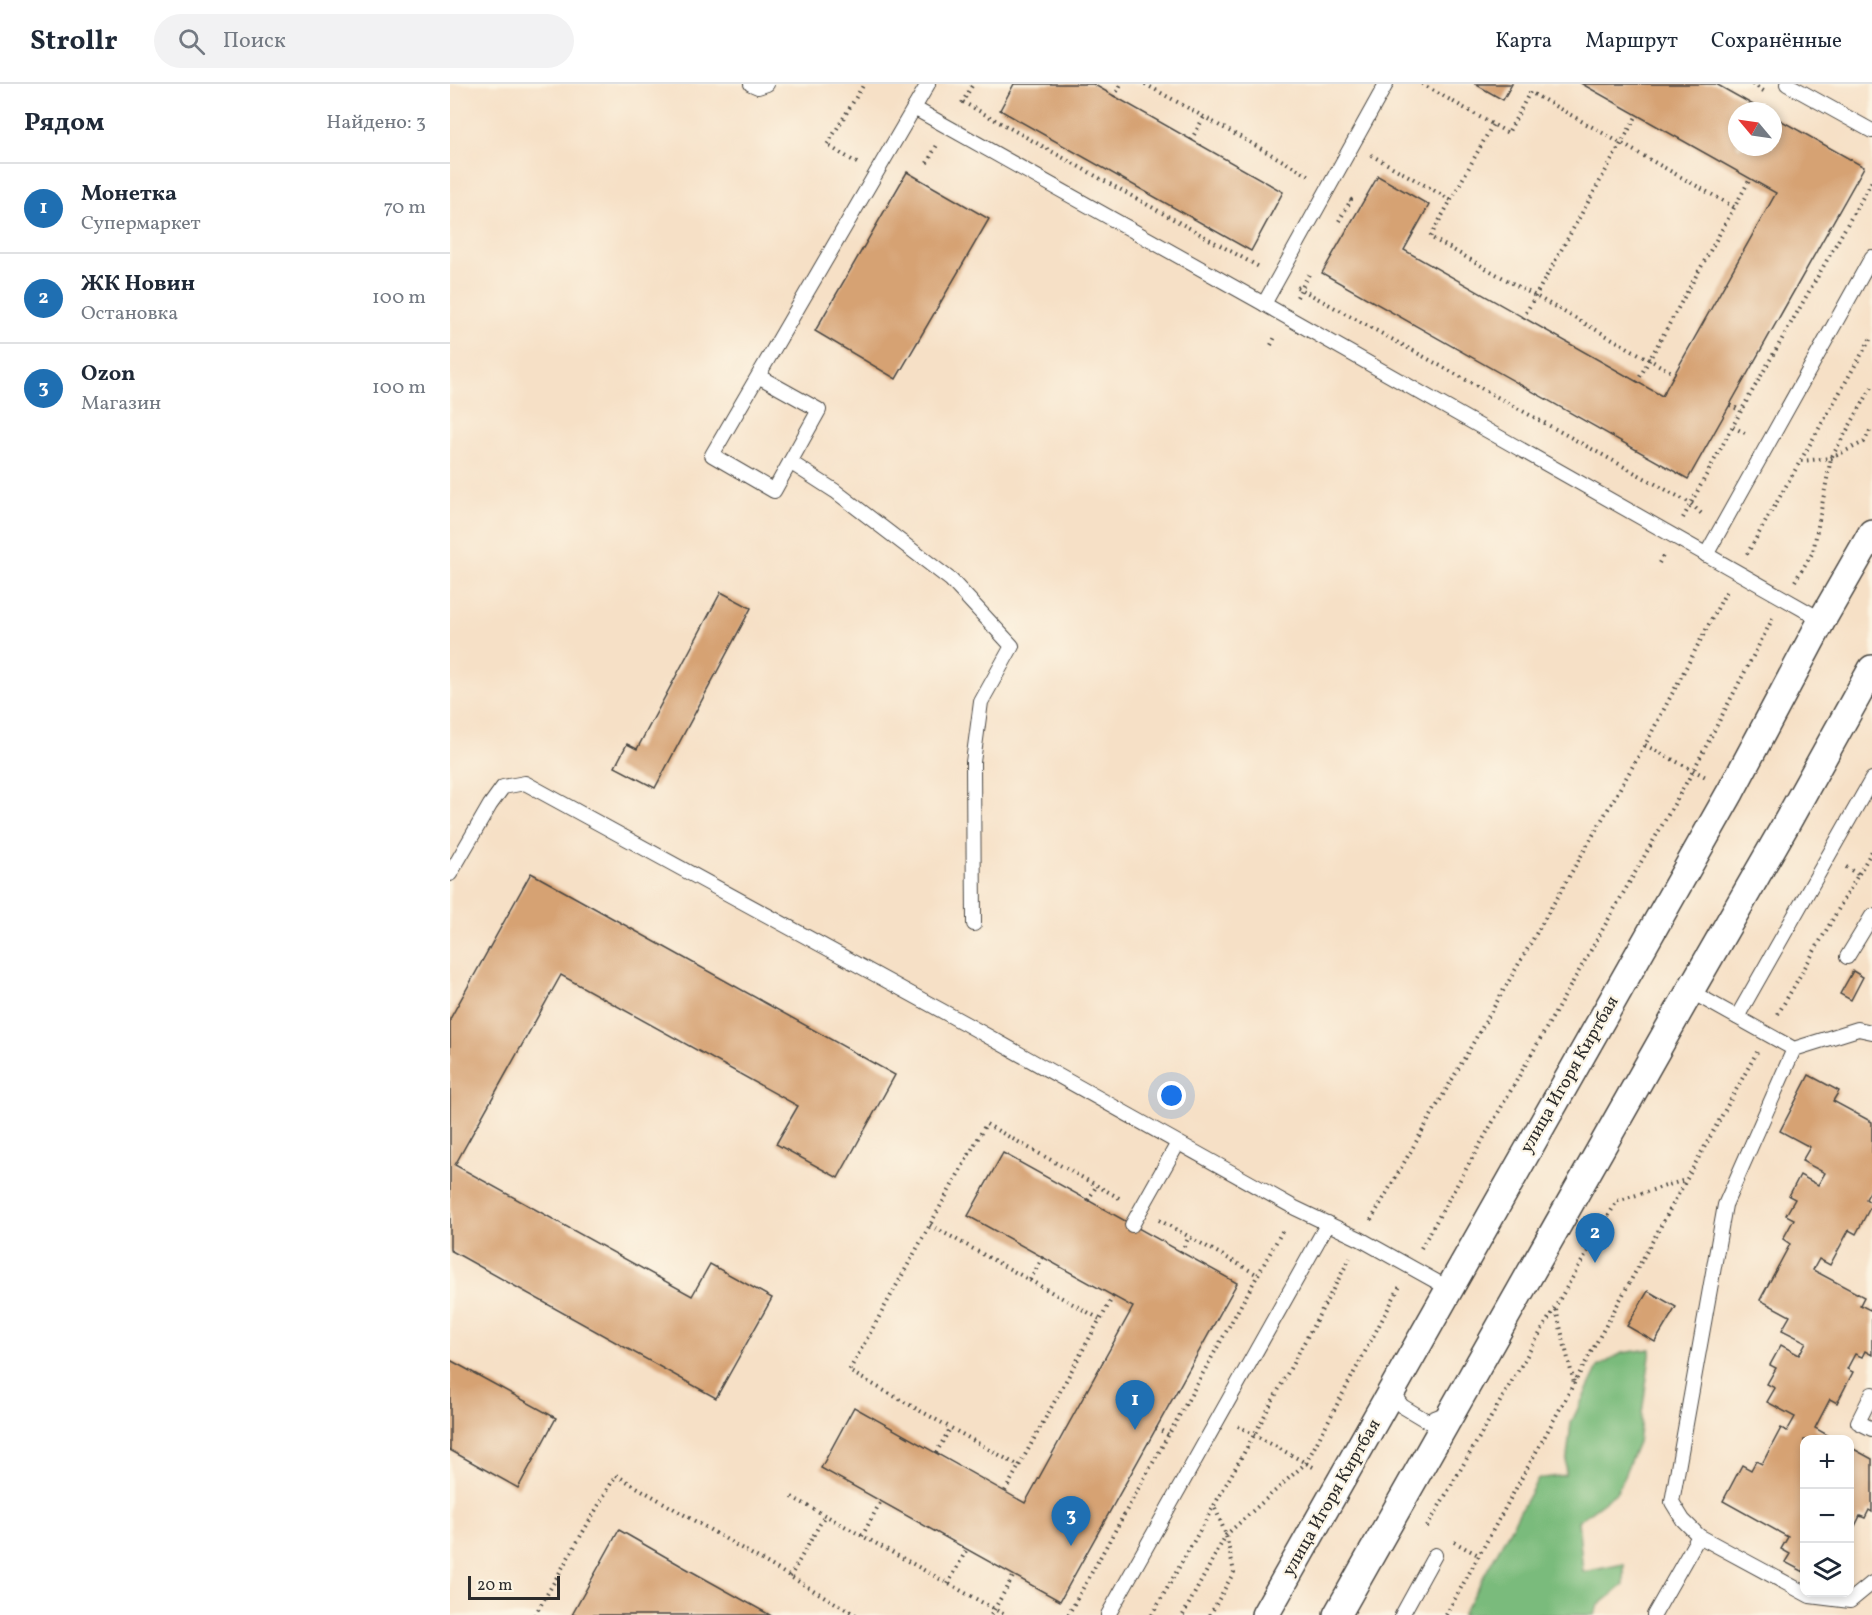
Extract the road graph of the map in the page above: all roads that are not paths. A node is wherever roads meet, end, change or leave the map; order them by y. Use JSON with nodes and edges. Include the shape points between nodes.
{"nodes":[{"id":1,"x":751,"y":84,"type":"edge"},
{"id":2,"x":767,"y":84,"type":"edge"},
{"id":3,"x":928,"y":84,"type":"edge"},
{"id":4,"x":1386,"y":84,"type":"edge"},
{"id":5,"x":1787,"y":84,"type":"edge"},
{"id":6,"x":914,"y":108,"type":"junction"},
{"id":7,"x":1872,"y":131,"type":"edge"},
{"id":8,"x":1872,"y":257,"type":"edge"},
{"id":9,"x":1264,"y":304,"type":"junction"},
{"id":10,"x":758,"y":376,"type":"junction"},
{"id":11,"x":790,"y":462,"type":"junction"},
{"id":12,"x":1872,"y":533,"type":"edge"},
{"id":13,"x":1706,"y":555,"type":"junction"},
{"id":14,"x":1822,"y":620,"type":"junction"},
{"id":15,"x":1872,"y":669,"type":"edge"},
{"id":16,"x":1872,"y":779,"type":"edge"},
{"id":17,"x":450,"y":874,"type":"edge"},
{"id":18,"x":1872,"y":916,"type":"edge"},
{"id":19,"x":974,"y":924,"type":"dead end"},
{"id":20,"x":1847,"y":957,"type":"dead end"},
{"id":21,"x":1690,"y":991,"type":"junction"},
{"id":22,"x":1737,"y":1017,"type":"junction"},
{"id":23,"x":1872,"y":1032,"type":"edge"},
{"id":24,"x":1794,"y":1049,"type":"junction"},
{"id":25,"x":1178,"y":1143,"type":"junction"},
{"id":26,"x":1328,"y":1223,"type":"junction"},
{"id":27,"x":1132,"y":1225,"type":"dead end"},
{"id":28,"x":1449,"y":1288,"type":"junction"},
{"id":29,"x":1392,"y":1393,"type":"junction"},
{"id":30,"x":1872,"y":1394,"type":"edge"},
{"id":31,"x":1453,"y":1412,"type":"junction"},
{"id":32,"x":1872,"y":1428,"type":"edge"},
{"id":33,"x":1699,"y":1536,"type":"junction"},
{"id":34,"x":1435,"y":1555,"type":"dead end"},
{"id":35,"x":1872,"y":1583,"type":"edge"},
{"id":36,"x":1108,"y":1615,"type":"edge"},
{"id":37,"x":1265,"y":1615,"type":"edge"},
{"id":38,"x":1337,"y":1615,"type":"edge"},
{"id":39,"x":1402,"y":1615,"type":"edge"},
{"id":40,"x":1654,"y":1615,"type":"edge"}],
"edges":[{"from":1,"to":2,"type":"lane"},
{"from":3,"to":6,"type":"lane"},
{"from":4,"to":9,"type":"lane"},
{"from":5,"to":7,"type":"lane"},
{"from":6,"to":9,"type":"lane"},
{"from":6,"to":10,"type":"lane"},
{"from":8,"to":13,"type":"lane"},
{"from":9,"to":13,"type":"lane"},
{"from":10,"to":11,"type":"lane","via":[[819,410]]},
{"from":10,"to":11,"type":"lane","via":[[712,455],[774,490]]},
{"from":11,"to":19,"type":"lane","via":[[835,491],[951,580],[1012,645],[979,712],[973,762]]},
{"from":12,"to":14,"type":"street","name":"улица Игоря Киртбая"},
{"from":13,"to":14,"type":"lane"},
{"from":14,"to":28,"type":"street","name":"улица Игоря Киртбая","via":[[1731,791]]},
{"from":15,"to":21,"type":"street"},
{"from":16,"to":22,"type":"lane"},
{"from":17,"to":25,"type":"lane","via":[[503,787],[525,783]]},
{"from":18,"to":20,"type":"lane"},
{"from":21,"to":22,"type":"lane"},
{"from":21,"to":31,"type":"street"},
{"from":22,"to":24,"type":"lane"},
{"from":23,"to":24,"type":"lane","via":[[1858,1029]]},
{"from":24,"to":33,"type":"lane","via":[[1725,1205],[1672,1502]]},
{"from":25,"to":26,"type":"lane"},
{"from":25,"to":27,"type":"lane"},
{"from":26,"to":28,"type":"lane"},
{"from":26,"to":36,"type":"lane"},
{"from":28,"to":29,"type":"street","name":"улица Игоря Киртбая"},
{"from":29,"to":31,"type":"lane","via":[[1402,1406],[1427,1421]]},
{"from":29,"to":37,"type":"street","name":"улица Игоря Киртбая"},
{"from":30,"to":32,"type":"lane","via":[[1858,1422]]},
{"from":31,"to":38,"type":"street"},
{"from":33,"to":35,"type":"lane","via":[[1810,1596],[1850,1601]]},
{"from":33,"to":40,"type":"lane"},
{"from":34,"to":39,"type":"lane"}]}
